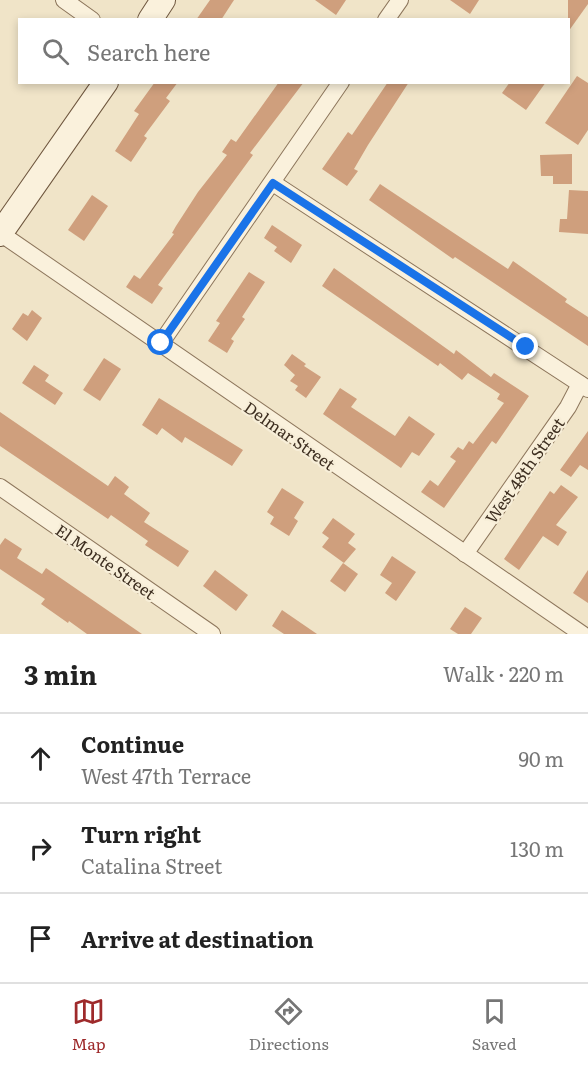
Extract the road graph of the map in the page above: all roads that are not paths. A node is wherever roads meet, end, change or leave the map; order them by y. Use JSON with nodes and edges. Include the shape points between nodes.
{"nodes":[{"id":1,"x":64,"y":0,"type":"edge"},
{"id":2,"x":163,"y":0,"type":"edge"},
{"id":3,"x":400,"y":0,"type":"edge"},
{"id":4,"x":89,"y":18,"type":"edge"},
{"id":5,"x":151,"y":18,"type":"edge"},
{"id":6,"x":387,"y":18,"type":"edge"},
{"id":7,"x":105,"y":84,"type":"edge"},
{"id":8,"x":341,"y":84,"type":"edge"},
{"id":9,"x":273,"y":183,"type":"junction"},
{"id":10,"x":0,"y":234,"type":"edge"},
{"id":11,"x":161,"y":343,"type":"junction"},
{"id":12,"x":584,"y":387,"type":"edge"},
{"id":13,"x":0,"y":487,"type":"edge"},
{"id":14,"x":465,"y":554,"type":"junction"},
{"id":15,"x":212,"y":634,"type":"edge"},
{"id":16,"x":582,"y":634,"type":"edge"}],
"edges":[{"from":1,"to":4,"type":"street"},
{"from":2,"to":5,"type":"street"},
{"from":3,"to":6,"type":"street"},
{"from":7,"to":10,"type":"street"},
{"from":8,"to":9,"type":"street"},
{"from":9,"to":11,"type":"street"},
{"from":9,"to":12,"type":"street"},
{"from":10,"to":11,"type":"street","name":"Delmar Street"},
{"from":11,"to":14,"type":"street","name":"Delmar Street"},
{"from":12,"to":14,"type":"street","name":"West 48th Street"},
{"from":13,"to":15,"type":"street","name":"El Monte Street"},
{"from":14,"to":16,"type":"street","name":"Delmar Street"}]}
